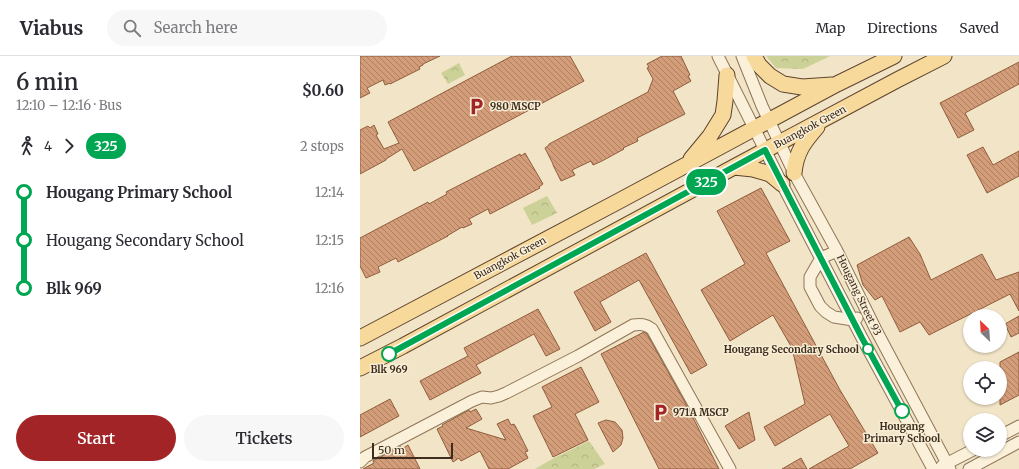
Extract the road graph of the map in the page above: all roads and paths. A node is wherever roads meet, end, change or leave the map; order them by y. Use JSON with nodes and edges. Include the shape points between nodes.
{"nodes":[{"id":1,"x":718,"y":56,"type":"edge"},
{"id":2,"x":742,"y":56,"type":"edge"},
{"id":3,"x":754,"y":56,"type":"edge"},
{"id":4,"x":894,"y":56,"type":"edge"},
{"id":5,"x":944,"y":56,"type":"edge"},
{"id":6,"x":727,"y":75,"type":"junction"},
{"id":7,"x":837,"y":84,"type":"junction"},
{"id":8,"x":823,"y":120,"type":"junction"},
{"id":9,"x":769,"y":121,"type":"junction"},
{"id":10,"x":754,"y":128,"type":"junction"},
{"id":11,"x":780,"y":143,"type":"junction"},
{"id":12,"x":765,"y":150,"type":"junction"},
{"id":13,"x":685,"y":166,"type":"junction"},
{"id":14,"x":734,"y":167,"type":"junction"},
{"id":15,"x":794,"y":173,"type":"junction"},
{"id":16,"x":782,"y":184,"type":"junction"},
{"id":17,"x":837,"y":251,"type":"junction"},
{"id":18,"x":821,"y":258,"type":"junction"},
{"id":19,"x":867,"y":312,"type":"junction"},
{"id":20,"x":853,"y":320,"type":"junction"},
{"id":21,"x":360,"y":338,"type":"edge"},
{"id":22,"x":894,"y":364,"type":"junction"},
{"id":23,"x":360,"y":368,"type":"edge"},
{"id":24,"x":880,"y":372,"type":"junction"},
{"id":25,"x":1019,"y":426,"type":"edge"},
{"id":26,"x":1007,"y":432,"type":"edge"},
{"id":27,"x":1019,"y":442,"type":"edge"},
{"id":28,"x":963,"y":456,"type":"edge"},
{"id":29,"x":360,"y":462,"type":"edge"},
{"id":30,"x":948,"y":466,"type":"edge"},
{"id":31,"x":730,"y":469,"type":"edge"},
{"id":32,"x":935,"y":469,"type":"edge"},
{"id":33,"x":969,"y":469,"type":"edge"}],
"edges":[{"from":1,"to":6,"type":"street","name":"Hougang Street 93"},
{"from":2,"to":9,"type":"street","name":"Hougang Street 93"},
{"from":3,"to":7,"type":"main road","via":[[770,76],[783,84],[802,87]]},
{"from":4,"to":7,"type":"main road","name":"Buangkok Green"},
{"from":5,"to":8,"type":"main road","name":"Buangkok Green"},
{"from":6,"to":10,"type":"street","name":"Hougang Street 93"},
{"from":6,"to":13,"type":"main road","via":[[723,115],[710,136]]},
{"from":7,"to":9,"type":"main road","name":"Buangkok Green"},
{"from":8,"to":11,"type":"main road","name":"Buangkok Green"},
{"from":8,"to":15,"type":"main road","via":[[800,150],[795,161]]},
{"from":9,"to":10,"type":"main road","name":"Buangkok Green"},
{"from":9,"to":11,"type":"street","name":"Hougang Street 93"},
{"from":10,"to":12,"type":"street","name":"Hougang Street 93"},
{"from":10,"to":13,"type":"main road","name":"Buangkok Green"},
{"from":11,"to":12,"type":"main road","name":"Buangkok Green"},
{"from":11,"to":15,"type":"street","name":"Hougang Street 93"},
{"from":12,"to":14,"type":"main road","name":"Buangkok Green"},
{"from":12,"to":16,"type":"street","name":"Hougang Street 93"},
{"from":13,"to":21,"type":"main road","name":"Buangkok Green"},
{"from":14,"to":16,"type":"main road","via":[[770,174]]},
{"from":14,"to":23,"type":"main road","name":"Buangkok Green"},
{"from":15,"to":17,"type":"street","name":"Hougang Street 93"},
{"from":16,"to":18,"type":"street","name":"Hougang Street 93"},
{"from":17,"to":18,"type":"street"},
{"from":17,"to":19,"type":"street","name":"Hougang Street 93"},
{"from":18,"to":20,"type":"street","name":"Hougang Street 93"},
{"from":18,"to":20,"type":"street","via":[[810,277],[810,288],[826,312],[834,317]]},
{"from":19,"to":20,"type":"street"},
{"from":19,"to":22,"type":"street","name":"Hougang Street 93"},
{"from":20,"to":24,"type":"street","name":"Hougang Street 93"},
{"from":22,"to":24,"type":"street"},
{"from":22,"to":30,"type":"street","name":"Hougang Street 93"},
{"from":24,"to":32,"type":"street","name":"Hougang Street 93"},
{"from":25,"to":26,"type":"street"},
{"from":27,"to":33,"type":"street"},
{"from":28,"to":30,"type":"street"},
{"from":29,"to":31,"type":"street","via":[[472,401],[506,393],[633,325],[641,324],[652,329]]},
{"from":30,"to":32,"type":"street"}]}
